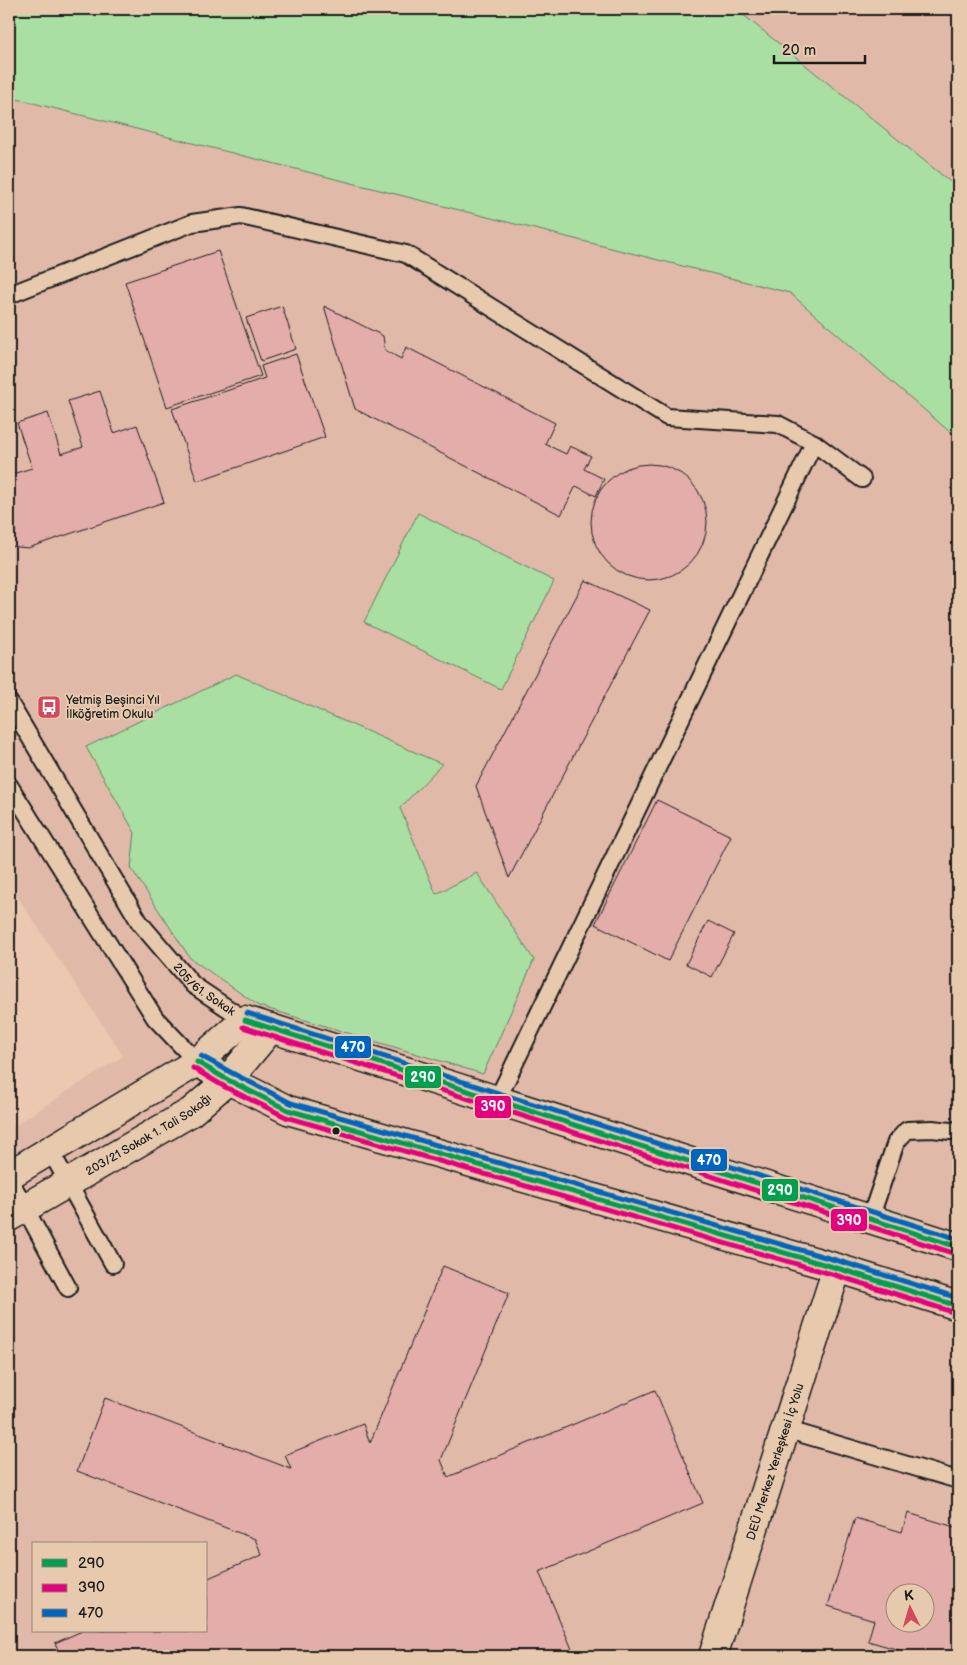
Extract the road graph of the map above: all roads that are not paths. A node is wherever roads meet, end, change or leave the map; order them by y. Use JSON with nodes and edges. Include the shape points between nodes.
{"nodes":[{"id":1,"x":9,"y":295,"type":"edge"},
{"id":2,"x":814,"y":443,"type":"junction"},
{"id":3,"x":862,"y":479,"type":"dead end"},
{"id":4,"x":9,"y":702,"type":"edge"},
{"id":5,"x":9,"y":785,"type":"edge"},
{"id":6,"x":245,"y":1020,"type":"junction"},
{"id":7,"x":271,"y":1028,"type":"junction"},
{"id":8,"x":197,"y":1062,"type":"junction"},
{"id":9,"x":228,"y":1080,"type":"junction"},
{"id":10,"x":497,"y":1100,"type":"junction"},
{"id":11,"x":958,"y":1130,"type":"edge"},
{"id":12,"x":50,"y":1150,"type":"junction"},
{"id":13,"x":9,"y":1176,"type":"edge"},
{"id":14,"x":68,"y":1182,"type":"junction"},
{"id":15,"x":17,"y":1212,"type":"edge"},
{"id":16,"x":870,"y":1219,"type":"junction"},
{"id":17,"x":958,"y":1247,"type":"edge"},
{"id":18,"x":113,"y":1264,"type":"dead end"},
{"id":19,"x":837,"y":1268,"type":"junction"},
{"id":20,"x":68,"y":1288,"type":"dead end"},
{"id":21,"x":958,"y":1306,"type":"edge"},
{"id":22,"x":785,"y":1429,"type":"junction"},
{"id":23,"x":958,"y":1480,"type":"edge"},
{"id":24,"x":713,"y":1656,"type":"edge"}],
"edges":[{"from":1,"to":2,"type":"lane","via":[[192,223],[241,216],[406,254],[667,417],[778,424]]},
{"from":2,"to":3,"type":"lane"},
{"from":2,"to":10,"type":"lane"},
{"from":4,"to":6,"type":"lane","name":"205/61. Sokak","via":[[140,923],[193,985]]},
{"from":5,"to":8,"type":"lane","via":[[155,1018]]},
{"from":6,"to":7,"type":"main road","name":"205/61. Sokak"},
{"from":6,"to":8,"type":"main road"},
{"from":7,"to":9,"type":"main road","name":"203/21 Sokak 1. Tali Sokağı"},
{"from":7,"to":10,"type":"main road","name":"205/61. Sokak"},
{"from":8,"to":9,"type":"main road"},
{"from":8,"to":12,"type":"main road"},
{"from":9,"to":14,"type":"main road","name":"203/21 Sokak 1. Tali Sokağı","via":[[191,1112]]},
{"from":9,"to":19,"type":"main road","via":[[288,1110]]},
{"from":10,"to":16,"type":"main road","name":"205/61. Sokak"},
{"from":11,"to":16,"type":"lane","via":[[907,1130],[896,1142]]},
{"from":12,"to":13,"type":"main road"},
{"from":12,"to":14,"type":"lane"},
{"from":13,"to":15,"type":"lane"},
{"from":14,"to":15,"type":"main road","name":"203/21 Sokak 1. Tali Sokağı"},
{"from":14,"to":18,"type":"lane"},
{"from":15,"to":20,"type":"lane"},
{"from":16,"to":17,"type":"main road","name":"205/61. Sokak"},
{"from":19,"to":21,"type":"main road"},
{"from":19,"to":22,"type":"main road","name":"DEÜ Merkez Yerleşkesi İç Yolu"},
{"from":22,"to":23,"type":"lane"},
{"from":22,"to":24,"type":"main road","name":"DEÜ Merkez Yerleşkesi İç Yolu"}]}
